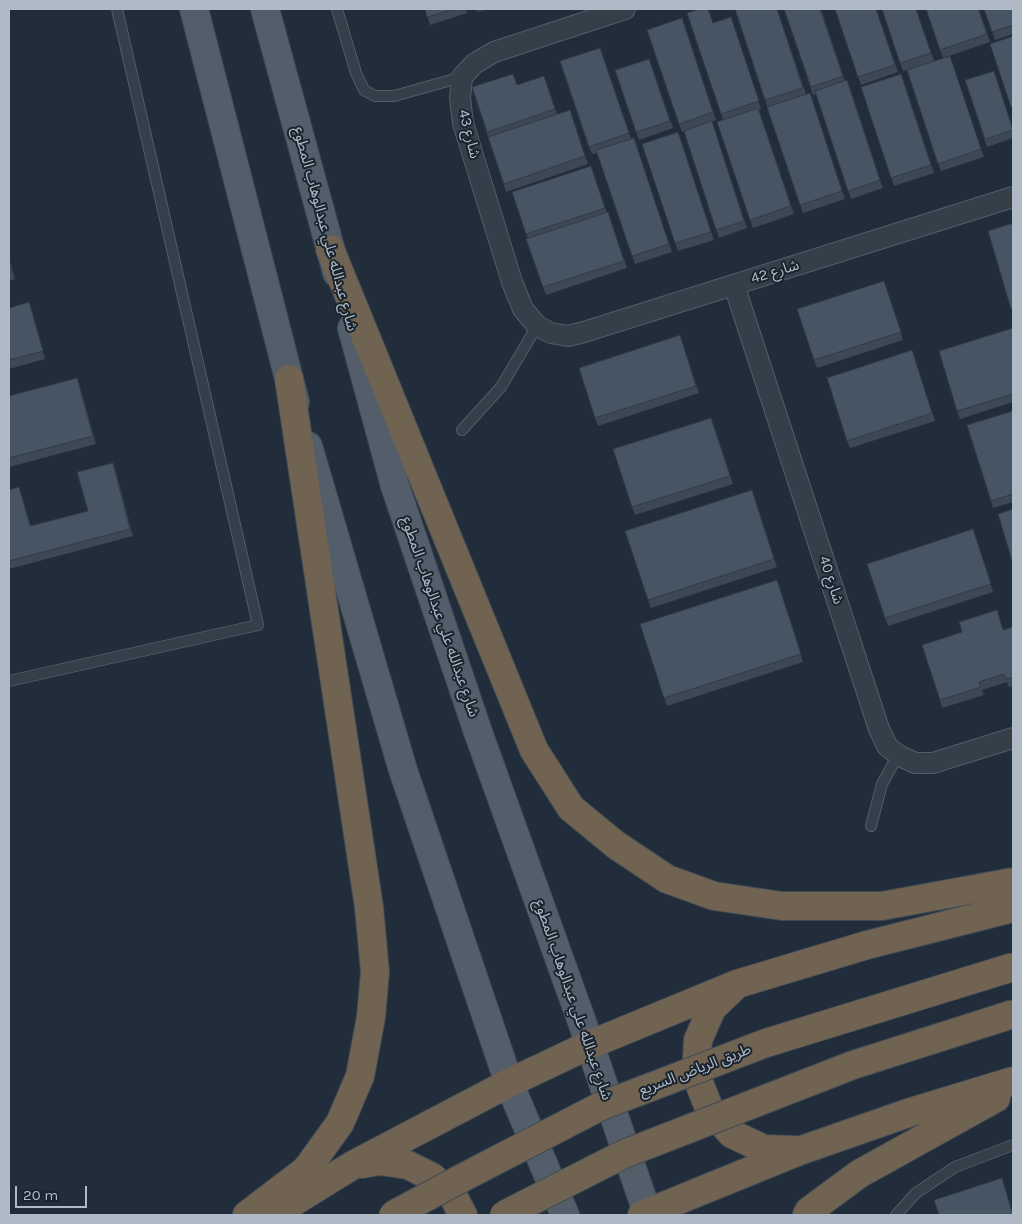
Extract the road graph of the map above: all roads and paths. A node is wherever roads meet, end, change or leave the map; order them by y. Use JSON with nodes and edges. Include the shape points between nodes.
{"nodes":[{"id":1,"x":117,"y":9,"type":"edge"},
{"id":2,"x":194,"y":9,"type":"edge"},
{"id":3,"x":265,"y":9,"type":"edge"},
{"id":4,"x":337,"y":9,"type":"edge"},
{"id":5,"x":625,"y":9,"type":"edge"},
{"id":6,"x":591,"y":14,"type":"edge"},
{"id":7,"x":462,"y":77,"type":"junction"},
{"id":8,"x":1013,"y":197,"type":"edge"},
{"id":9,"x":330,"y":248,"type":"junction"},
{"id":10,"x":734,"y":285,"type":"junction"},
{"id":11,"x":537,"y":326,"type":"junction"},
{"id":12,"x":289,"y":379,"type":"junction"},
{"id":13,"x":462,"y":430,"type":"dead end"},
{"id":14,"x":9,"y":681,"type":"edge"},
{"id":15,"x":1013,"y":738,"type":"edge"},
{"id":16,"x":898,"y":755,"type":"junction"},
{"id":17,"x":871,"y":826,"type":"dead end"},
{"id":18,"x":1013,"y":882,"type":"edge"},
{"id":19,"x":1013,"y":908,"type":"edge"},
{"id":20,"x":1013,"y":967,"type":"edge"},
{"id":21,"x":738,"y":984,"type":"junction"},
{"id":22,"x":1013,"y":1014,"type":"edge"},
{"id":23,"x":589,"y":1045,"type":"junction"},
{"id":24,"x":1013,"y":1081,"type":"edge"},
{"id":25,"x":509,"y":1083,"type":"junction"},
{"id":26,"x":1013,"y":1088,"type":"edge"},
{"id":27,"x":1013,"y":1145,"type":"edge"},
{"id":28,"x":799,"y":1151,"type":"junction"},
{"id":29,"x":353,"y":1165,"type":"junction"},
{"id":30,"x":646,"y":1214,"type":"edge"},
{"id":31,"x":247,"y":1215,"type":"edge"},
{"id":32,"x":272,"y":1215,"type":"edge"},
{"id":33,"x":393,"y":1215,"type":"edge"},
{"id":34,"x":463,"y":1215,"type":"edge"},
{"id":35,"x":504,"y":1215,"type":"edge"},
{"id":36,"x":565,"y":1215,"type":"edge"},
{"id":37,"x":807,"y":1215,"type":"edge"},
{"id":38,"x":896,"y":1215,"type":"edge"}],
"edges":[{"from":1,"to":14,"type":"lane","via":[[258,625]]},
{"from":2,"to":12,"type":"main road"},
{"from":3,"to":9,"type":"main road","name":"شارع عبدالله علي عبدالوهاب المطوع"},
{"from":4,"to":7,"type":"lane","via":[[356,73],[364,90],[375,96],[394,96]]},
{"from":5,"to":6,"type":"street"},
{"from":6,"to":7,"type":"street","via":[[494,52],[474,64]]},
{"from":7,"to":11,"type":"street","name":"شارع 43","via":[[463,123],[512,282],[523,310]]},
{"from":8,"to":10,"type":"street","name":"شارع 42"},
{"from":9,"to":18,"type":"highway","via":[[534,750],[571,808],[616,845],[666,879],[714,896],[782,906],[882,906]]},
{"from":9,"to":23,"type":"main road","name":"شارع عبدالله علي عبدالوهاب المطوع","via":[[395,486]]},
{"from":10,"to":11,"type":"street","name":"شارع 42","via":[[568,336]]},
{"from":10,"to":16,"type":"street","name":"شارع 40","via":[[879,729],[887,746]]},
{"from":11,"to":13,"type":"lane","via":[[501,387]]},
{"from":12,"to":25,"type":"main road","via":[[403,770]]},
{"from":12,"to":31,"type":"highway","via":[[369,907],[376,972],[360,1076],[340,1123],[306,1170]]},
{"from":15,"to":16,"type":"street","via":[[933,763],[914,763]]},
{"from":16,"to":17,"type":"lane","via":[[882,784]]},
{"from":19,"to":21,"type":"highway","via":[[867,945]]},
{"from":20,"to":33,"type":"highway","name":"طريق الرياض السريع","bridge":true,"via":[[766,1043],[601,1106]]},
{"from":21,"to":23,"type":"highway"},
{"from":21,"to":28,"type":"highway","via":[[712,1008],[698,1040],[696,1075],[708,1108],[732,1134],[764,1149]]},
{"from":22,"to":35,"type":"highway","bridge":true,"via":[[853,1066],[624,1154]]},
{"from":23,"to":25,"type":"highway"},
{"from":23,"to":30,"type":"main road","name":"شارع عبدالله علي عبدالوهاب المطوع"},
{"from":24,"to":28,"type":"highway"},
{"from":25,"to":29,"type":"highway"},
{"from":25,"to":36,"type":"main road"},
{"from":26,"to":37,"type":"highway","via":[[859,1174]]},
{"from":27,"to":38,"type":"lane","via":[[955,1167],[916,1193]]},
{"from":28,"to":30,"type":"highway"},
{"from":29,"to":32,"type":"highway"},
{"from":29,"to":34,"type":"highway","via":[[380,1161],[408,1165],[432,1177],[453,1196]]}]}
